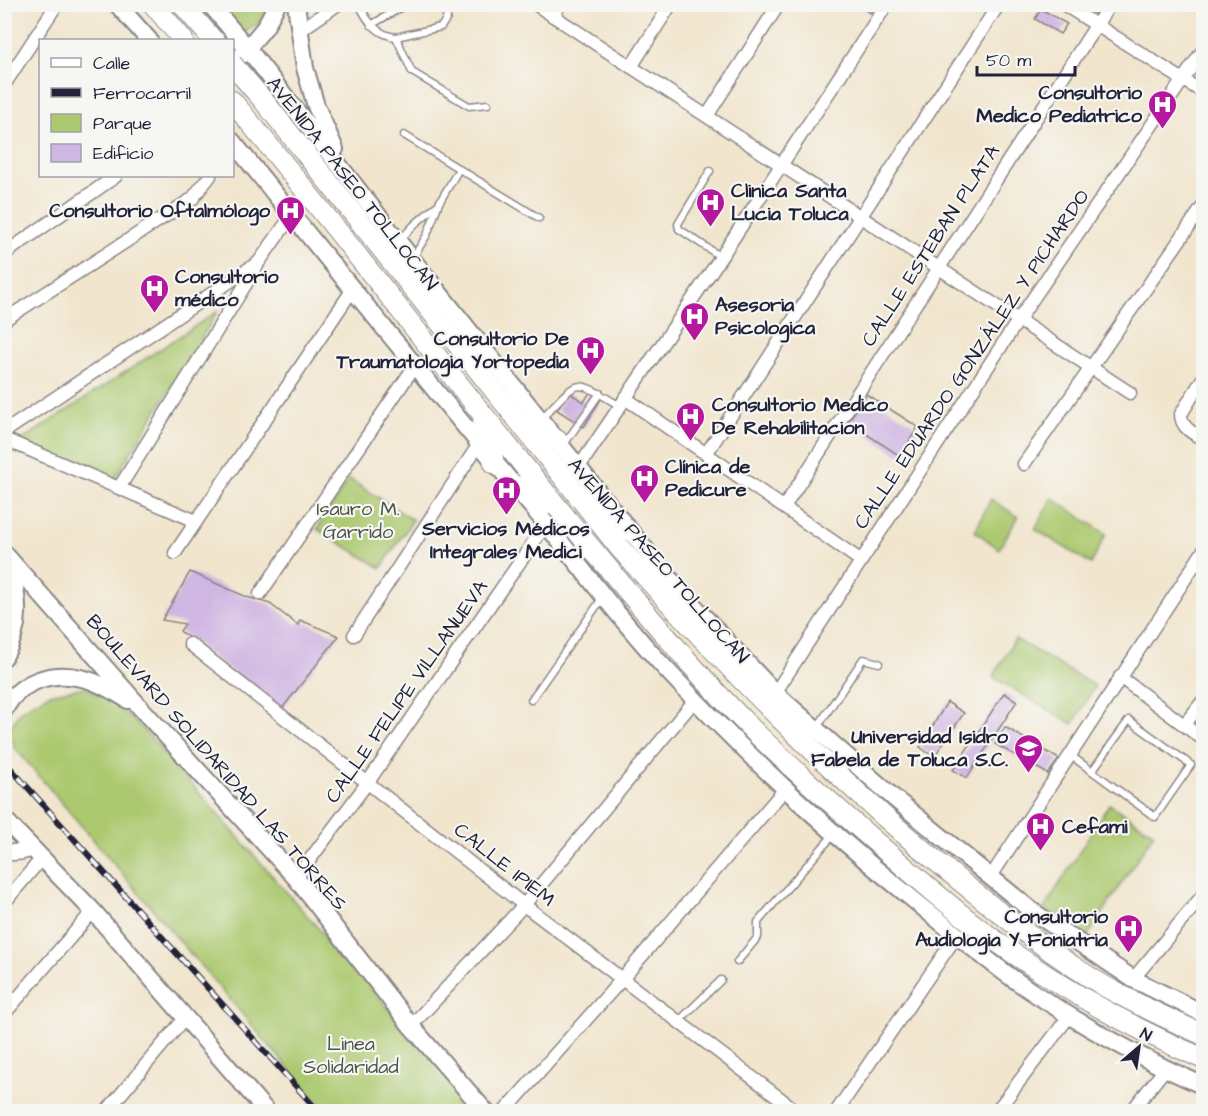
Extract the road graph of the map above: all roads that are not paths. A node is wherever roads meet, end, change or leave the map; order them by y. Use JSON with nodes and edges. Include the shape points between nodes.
{"nodes":[{"id":1,"x":57,"y":4,"type":"edge"},
{"id":2,"x":117,"y":4,"type":"edge"},
{"id":3,"x":182,"y":4,"type":"edge"},
{"id":4,"x":201,"y":4,"type":"edge"},
{"id":5,"x":210,"y":4,"type":"edge"},
{"id":6,"x":277,"y":4,"type":"edge"},
{"id":7,"x":296,"y":4,"type":"edge"},
{"id":8,"x":338,"y":4,"type":"edge"},
{"id":9,"x":359,"y":4,"type":"edge"},
{"id":10,"x":407,"y":4,"type":"edge"},
{"id":11,"x":433,"y":4,"type":"edge"},
{"id":12,"x":535,"y":4,"type":"edge"},
{"id":13,"x":560,"y":4,"type":"edge"},
{"id":14,"x":671,"y":4,"type":"edge"},
{"id":15,"x":779,"y":4,"type":"edge"},
{"id":16,"x":887,"y":4,"type":"edge"},
{"id":17,"x":999,"y":4,"type":"edge"},
{"id":18,"x":1063,"y":4,"type":"edge"},
{"id":19,"x":1110,"y":4,"type":"edge"},
{"id":20,"x":157,"y":10,"type":"edge"},
{"id":21,"x":553,"y":16,"type":"junction"},
{"id":22,"x":370,"y":25,"type":"junction"},
{"id":23,"x":1096,"y":26,"type":"junction"},
{"id":24,"x":299,"y":31,"type":"junction"},
{"id":25,"x":396,"y":37,"type":"junction"},
{"id":26,"x":147,"y":39,"type":"edge"},
{"id":27,"x":182,"y":39,"type":"edge"},
{"id":28,"x":188,"y":39,"type":"edge"},
{"id":29,"x":212,"y":39,"type":"edge"},
{"id":30,"x":248,"y":49,"type":"junction"},
{"id":31,"x":1203,"y":49,"type":"edge"},
{"id":32,"x":234,"y":63,"type":"edge"},
{"id":33,"x":234,"y":67,"type":"edge"},
{"id":34,"x":631,"y":67,"type":"junction"},
{"id":35,"x":1183,"y":80,"type":"junction"},
{"id":36,"x":4,"y":85,"type":"edge"},
{"id":37,"x":1203,"y":93,"type":"edge"},
{"id":38,"x":234,"y":103,"type":"edge"},
{"id":39,"x":488,"y":104,"type":"dead end"},
{"id":40,"x":707,"y":116,"type":"junction"},
{"id":41,"x":404,"y":135,"type":"dead end"},
{"id":42,"x":234,"y":144,"type":"edge"},
{"id":43,"x":780,"y":164,"type":"junction"},
{"id":44,"x":459,"y":169,"type":"junction"},
{"id":45,"x":344,"y":170,"type":"junction"},
{"id":46,"x":710,"y":171,"type":"dead end"},
{"id":47,"x":115,"y":177,"type":"edge"},
{"id":48,"x":209,"y":177,"type":"edge"},
{"id":49,"x":439,"y":203,"type":"junction"},
{"id":50,"x":1203,"y":205,"type":"edge"},
{"id":51,"x":292,"y":215,"type":"junction"},
{"id":52,"x":862,"y":216,"type":"junction"},
{"id":53,"x":539,"y":218,"type":"dead end"},
{"id":54,"x":399,"y":242,"type":"junction"},
{"id":55,"x":4,"y":254,"type":"edge"},
{"id":56,"x":721,"y":257,"type":"junction"},
{"id":57,"x":412,"y":259,"type":"junction"},
{"id":58,"x":259,"y":262,"type":"junction"},
{"id":59,"x":939,"y":267,"type":"junction"},
{"id":60,"x":353,"y":289,"type":"junction"},
{"id":61,"x":1019,"y":319,"type":"junction"},
{"id":62,"x":4,"y":320,"type":"edge"},
{"id":63,"x":414,"y":367,"type":"junction"},
{"id":64,"x":1092,"y":367,"type":"junction"},
{"id":65,"x":1203,"y":377,"type":"edge"},
{"id":66,"x":600,"y":393,"type":"junction"},
{"id":67,"x":1130,"y":393,"type":"dead end"},
{"id":68,"x":623,"y":402,"type":"junction"},
{"id":69,"x":482,"y":416,"type":"junction"},
{"id":70,"x":516,"y":418,"type":"junction"},
{"id":71,"x":541,"y":419,"type":"junction"},
{"id":72,"x":4,"y":432,"type":"edge"},
{"id":73,"x":4,"y":439,"type":"edge"},
{"id":74,"x":1203,"y":440,"type":"edge"},
{"id":75,"x":479,"y":444,"type":"junction"},
{"id":76,"x":560,"y":444,"type":"junction"},
{"id":77,"x":706,"y":454,"type":"junction"},
{"id":78,"x":494,"y":463,"type":"junction"},
{"id":79,"x":1024,"y":464,"type":"dead end"},
{"id":80,"x":579,"y":467,"type":"junction"},
{"id":81,"x":512,"y":484,"type":"junction"},
{"id":82,"x":119,"y":488,"type":"junction"},
{"id":83,"x":606,"y":502,"type":"junction"},
{"id":84,"x":783,"y":507,"type":"junction"},
{"id":85,"x":558,"y":508,"type":"junction"},
{"id":86,"x":196,"y":520,"type":"junction"},
{"id":87,"x":546,"y":524,"type":"junction"},
{"id":88,"x":619,"y":547,"type":"junction"},
{"id":89,"x":1203,"y":550,"type":"edge"},
{"id":90,"x":175,"y":553,"type":"dead end"},
{"id":91,"x":7,"y":556,"type":"edge"},
{"id":92,"x":860,"y":560,"type":"junction"},
{"id":93,"x":261,"y":594,"type":"dead end"},
{"id":94,"x":604,"y":597,"type":"junction"},
{"id":95,"x":354,"y":635,"type":"dead end"},
{"id":96,"x":190,"y":644,"type":"dead end"},
{"id":97,"x":4,"y":657,"type":"edge"},
{"id":98,"x":879,"y":663,"type":"dead end"},
{"id":99,"x":1120,"y":677,"type":"junction"},
{"id":100,"x":775,"y":693,"type":"junction"},
{"id":101,"x":531,"y":700,"type":"dead end"},
{"id":102,"x":696,"y":700,"type":"junction"},
{"id":103,"x":1203,"y":700,"type":"edge"},
{"id":104,"x":140,"y":706,"type":"junction"},
{"id":105,"x":4,"y":710,"type":"edge"},
{"id":106,"x":1184,"y":725,"type":"junction"},
{"id":107,"x":816,"y":729,"type":"junction"},
{"id":108,"x":1203,"y":740,"type":"edge"},
{"id":109,"x":1070,"y":755,"type":"junction"},
{"id":110,"x":1092,"y":771,"type":"junction"},
{"id":111,"x":368,"y":782,"type":"junction"},
{"id":112,"x":785,"y":789,"type":"junction"},
{"id":113,"x":5,"y":819,"type":"edge"},
{"id":114,"x":835,"y":834,"type":"junction"},
{"id":115,"x":4,"y":853,"type":"edge"},
{"id":116,"x":37,"y":854,"type":"junction"},
{"id":117,"x":296,"y":878,"type":"junction"},
{"id":118,"x":990,"y":878,"type":"junction"},
{"id":119,"x":1203,"y":894,"type":"edge"},
{"id":120,"x":4,"y":903,"type":"edge"},
{"id":121,"x":524,"y":905,"type":"junction"},
{"id":122,"x":93,"y":911,"type":"junction"},
{"id":123,"x":957,"y":935,"type":"junction"},
{"id":124,"x":737,"y":962,"type":"dead end"},
{"id":125,"x":623,"y":978,"type":"junction"},
{"id":126,"x":1133,"y":979,"type":"junction"},
{"id":127,"x":721,"y":980,"type":"dead end"},
{"id":128,"x":4,"y":1014,"type":"edge"},
{"id":129,"x":1203,"y":1014,"type":"edge"},
{"id":130,"x":1070,"y":1015,"type":"junction"},
{"id":131,"x":185,"y":1018,"type":"junction"},
{"id":132,"x":679,"y":1021,"type":"junction"},
{"id":133,"x":411,"y":1026,"type":"junction"},
{"id":134,"x":1203,"y":1035,"type":"edge"},
{"id":135,"x":1203,"y":1059,"type":"edge"},
{"id":136,"x":1165,"y":1069,"type":"junction"},
{"id":137,"x":1203,"y":1086,"type":"edge"},
{"id":138,"x":106,"y":1112,"type":"edge"},
{"id":139,"x":267,"y":1112,"type":"edge"},
{"id":140,"x":486,"y":1112,"type":"edge"},
{"id":141,"x":504,"y":1112,"type":"edge"},
{"id":142,"x":798,"y":1112,"type":"edge"},
{"id":143,"x":836,"y":1112,"type":"edge"},
{"id":144,"x":996,"y":1112,"type":"edge"},
{"id":145,"x":1131,"y":1112,"type":"edge"}],
"edges":[{"from":1,"to":36,"type":"street"},
{"from":2,"to":26,"type":"main road"},
{"from":3,"to":29,"type":"highway","bridge":true},
{"from":4,"to":28,"type":"main road"},
{"from":5,"to":30,"type":"main road","name":"AVENIDA PASEO TOLLOCAN"},
{"from":6,"to":30,"type":"main road"},
{"from":7,"to":24,"type":"main road"},
{"from":8,"to":24,"type":"street"},
{"from":9,"to":22,"type":"lane"},
{"from":10,"to":22,"type":"lane"},
{"from":11,"to":25,"type":"lane","via":[[445,12],[446,23]]},
{"from":12,"to":21,"type":"street"},
{"from":13,"to":21,"type":"street"},
{"from":14,"to":34,"type":"street"},
{"from":15,"to":40,"type":"street"},
{"from":16,"to":43,"type":"street"},
{"from":17,"to":52,"type":"street"},
{"from":18,"to":23,"type":"street"},
{"from":19,"to":23,"type":"street","name":"CALLE ESTEBAN PLATA"},
{"from":20,"to":27,"type":"highway"},
{"from":21,"to":34,"type":"street"},
{"from":22,"to":25,"type":"lane"},
{"from":23,"to":35,"type":"street"},
{"from":23,"to":59,"type":"street","name":"CALLE ESTEBAN PLATA"},
{"from":24,"to":45,"type":"main road","via":[[316,106]]},
{"from":25,"to":39,"type":"lane","via":[[412,72],[469,106]]},
{"from":30,"to":32,"type":"main road"},
{"from":30,"to":45,"type":"main road","name":"AVENIDA PASEO TOLLOCAN"},
{"from":31,"to":35,"type":"street","name":"CALLE EDUARDO GONZÁLEZ Y PICHARDO"},
{"from":33,"to":70,"type":"highway","name":"AVENIDA PASEO TOLLOCAN","bridge":true},
{"from":34,"to":40,"type":"street"},
{"from":35,"to":37,"type":"street"},
{"from":35,"to":61,"type":"street","name":"CALLE EDUARDO GONZÁLEZ Y PICHARDO"},
{"from":38,"to":69,"type":"highway"},
{"from":40,"to":43,"type":"street"},
{"from":41,"to":44,"type":"lane"},
{"from":42,"to":51,"type":"main road"},
{"from":43,"to":52,"type":"street"},
{"from":43,"to":56,"type":"street"},
{"from":44,"to":49,"type":"lane"},
{"from":44,"to":53,"type":"lane"},
{"from":45,"to":54,"type":"main road","name":"AVENIDA PASEO TOLLOCAN"},
{"from":46,"to":56,"type":"lane","via":[[678,224],[679,229]]},
{"from":47,"to":55,"type":"street"},
{"from":48,"to":62,"type":"street","via":[[192,200]]},
{"from":49,"to":54,"type":"lane"},
{"from":49,"to":57,"type":"lane","via":[[427,235]]},
{"from":50,"to":64,"type":"street"},
{"from":51,"to":58,"type":"street"},
{"from":51,"to":60,"type":"main road"},
{"from":52,"to":59,"type":"street"},
{"from":52,"to":77,"type":"street"},
{"from":54,"to":57,"type":"main road","name":"AVENIDA PASEO TOLLOCAN"},
{"from":56,"to":68,"type":"street"},
{"from":57,"to":71,"type":"main road","name":"AVENIDA PASEO TOLLOCAN"},
{"from":58,"to":72,"type":"street"},
{"from":58,"to":82,"type":"street"},
{"from":59,"to":61,"type":"street"},
{"from":59,"to":84,"type":"street","name":"CALLE ESTEBAN PLATA"},
{"from":60,"to":63,"type":"main road"},
{"from":60,"to":86,"type":"street"},
{"from":61,"to":64,"type":"street"},
{"from":61,"to":92,"type":"street","name":"CALLE EDUARDO GONZÁLEZ Y PICHARDO"},
{"from":63,"to":75,"type":"main road"},
{"from":63,"to":93,"type":"street"},
{"from":64,"to":67,"type":"street"},
{"from":64,"to":79,"type":"street"},
{"from":65,"to":74,"type":"street","via":[[1180,414],[1185,428]]},
{"from":66,"to":68,"type":"lane"},
{"from":66,"to":71,"type":"lane","via":[[588,386],[576,386]]},
{"from":66,"to":76,"type":"lane"},
{"from":68,"to":77,"type":"street"},
{"from":68,"to":80,"type":"street"},
{"from":69,"to":78,"type":"highway"},
{"from":69,"to":85,"type":"highway"},
{"from":70,"to":76,"type":"highway"},
{"from":70,"to":88,"type":"highway","name":"AVENIDA PASEO TOLLOCAN"},
{"from":71,"to":76,"type":"main road","name":"AVENIDA PASEO TOLLOCAN"},
{"from":73,"to":82,"type":"street"},
{"from":75,"to":78,"type":"main road"},
{"from":75,"to":95,"type":"street"},
{"from":76,"to":80,"type":"main road","name":"AVENIDA PASEO TOLLOCAN"},
{"from":77,"to":84,"type":"street"},
{"from":78,"to":81,"type":"main road"},
{"from":80,"to":83,"type":"main road","name":"AVENIDA PASEO TOLLOCAN"},
{"from":81,"to":85,"type":"highway"},
{"from":81,"to":87,"type":"main road"},
{"from":82,"to":86,"type":"street"},
{"from":83,"to":88,"type":"highway"},
{"from":83,"to":100,"type":"main road","name":"AVENIDA PASEO TOLLOCAN","via":[[680,591]]},
{"from":84,"to":92,"type":"street"},
{"from":85,"to":135,"type":"highway","via":[[657,627],[758,734],[850,821],[1017,956],[1151,1036]]},
{"from":86,"to":90,"type":"street"},
{"from":87,"to":94,"type":"main road"},
{"from":87,"to":111,"type":"street","name":"CALLE FELIPE VILLANUEVA"},
{"from":88,"to":134,"type":"highway","name":"AVENIDA PASEO TOLLOCAN","via":[[771,712],[934,860],[1051,951],[1105,986]]},
{"from":89,"to":99,"type":"street"},
{"from":91,"to":97,"type":"main road","via":[[18,615],[14,637]]},
{"from":91,"to":104,"type":"main road","name":"BOULEVARD SOLIDARIDAD LAS TORRES"},
{"from":92,"to":100,"type":"street","name":"CALLE EDUARDO GONZÁLEZ Y PICHARDO"},
{"from":94,"to":101,"type":"lane"},
{"from":94,"to":102,"type":"main road"},
{"from":96,"to":111,"type":"street","name":"CALLE IPIEM"},
{"from":98,"to":107,"type":"lane","via":[[863,659]]},
{"from":99,"to":106,"type":"street"},
{"from":99,"to":109,"type":"street"},
{"from":100,"to":107,"type":"main road","name":"AVENIDA PASEO TOLLOCAN"},
{"from":102,"to":112,"type":"main road"},
{"from":102,"to":121,"type":"street"},
{"from":103,"to":106,"type":"street"},
{"from":104,"to":105,"type":"main road","via":[[81,677],[58,676],[25,686]]},
{"from":104,"to":117,"type":"main road","name":"BOULEVARD SOLIDARIDAD LAS TORRES"},
{"from":106,"to":108,"type":"street"},
{"from":107,"to":118,"type":"main road","name":"AVENIDA PASEO TOLLOCAN"},
{"from":109,"to":110,"type":"lane"},
{"from":109,"to":118,"type":"street"},
{"from":110,"to":110,"type":"lane","via":[[1155,817],[1191,765],[1129,720]]},
{"from":111,"to":117,"type":"street","name":"CALLE FELIPE VILLANUEVA"},
{"from":111,"to":121,"type":"street","name":"CALLE IPIEM"},
{"from":112,"to":114,"type":"main road"},
{"from":112,"to":125,"type":"street"},
{"from":113,"to":116,"type":"main road"},
{"from":114,"to":123,"type":"main road"},
{"from":114,"to":124,"type":"lane","via":[[758,922],[758,937]]},
{"from":115,"to":116,"type":"street"},
{"from":116,"to":120,"type":"street"},
{"from":116,"to":122,"type":"main road"},
{"from":117,"to":133,"type":"main road","name":"BOULEVARD SOLIDARIDAD LAS TORRES"},
{"from":118,"to":126,"type":"main road","name":"AVENIDA PASEO TOLLOCAN"},
{"from":119,"to":126,"type":"street"},
{"from":121,"to":125,"type":"street","name":"CALLE IPIEM"},
{"from":121,"to":133,"type":"street"},
{"from":122,"to":128,"type":"street"},
{"from":122,"to":131,"type":"main road"},
{"from":123,"to":130,"type":"main road"},
{"from":123,"to":143,"type":"street"},
{"from":125,"to":132,"type":"street","name":"CALLE IPIEM"},
{"from":125,"to":141,"type":"street"},
{"from":126,"to":129,"type":"main road","name":"AVENIDA PASEO TOLLOCAN"},
{"from":127,"to":132,"type":"lane"},
{"from":130,"to":136,"type":"main road"},
{"from":130,"to":144,"type":"street"},
{"from":131,"to":138,"type":"street"},
{"from":131,"to":139,"type":"main road"},
{"from":132,"to":142,"type":"street","name":"CALLE IPIEM"},
{"from":133,"to":140,"type":"main road","name":"BOULEVARD SOLIDARIDAD LAS TORRES"},
{"from":136,"to":137,"type":"main road"},
{"from":136,"to":145,"type":"street"}]}
